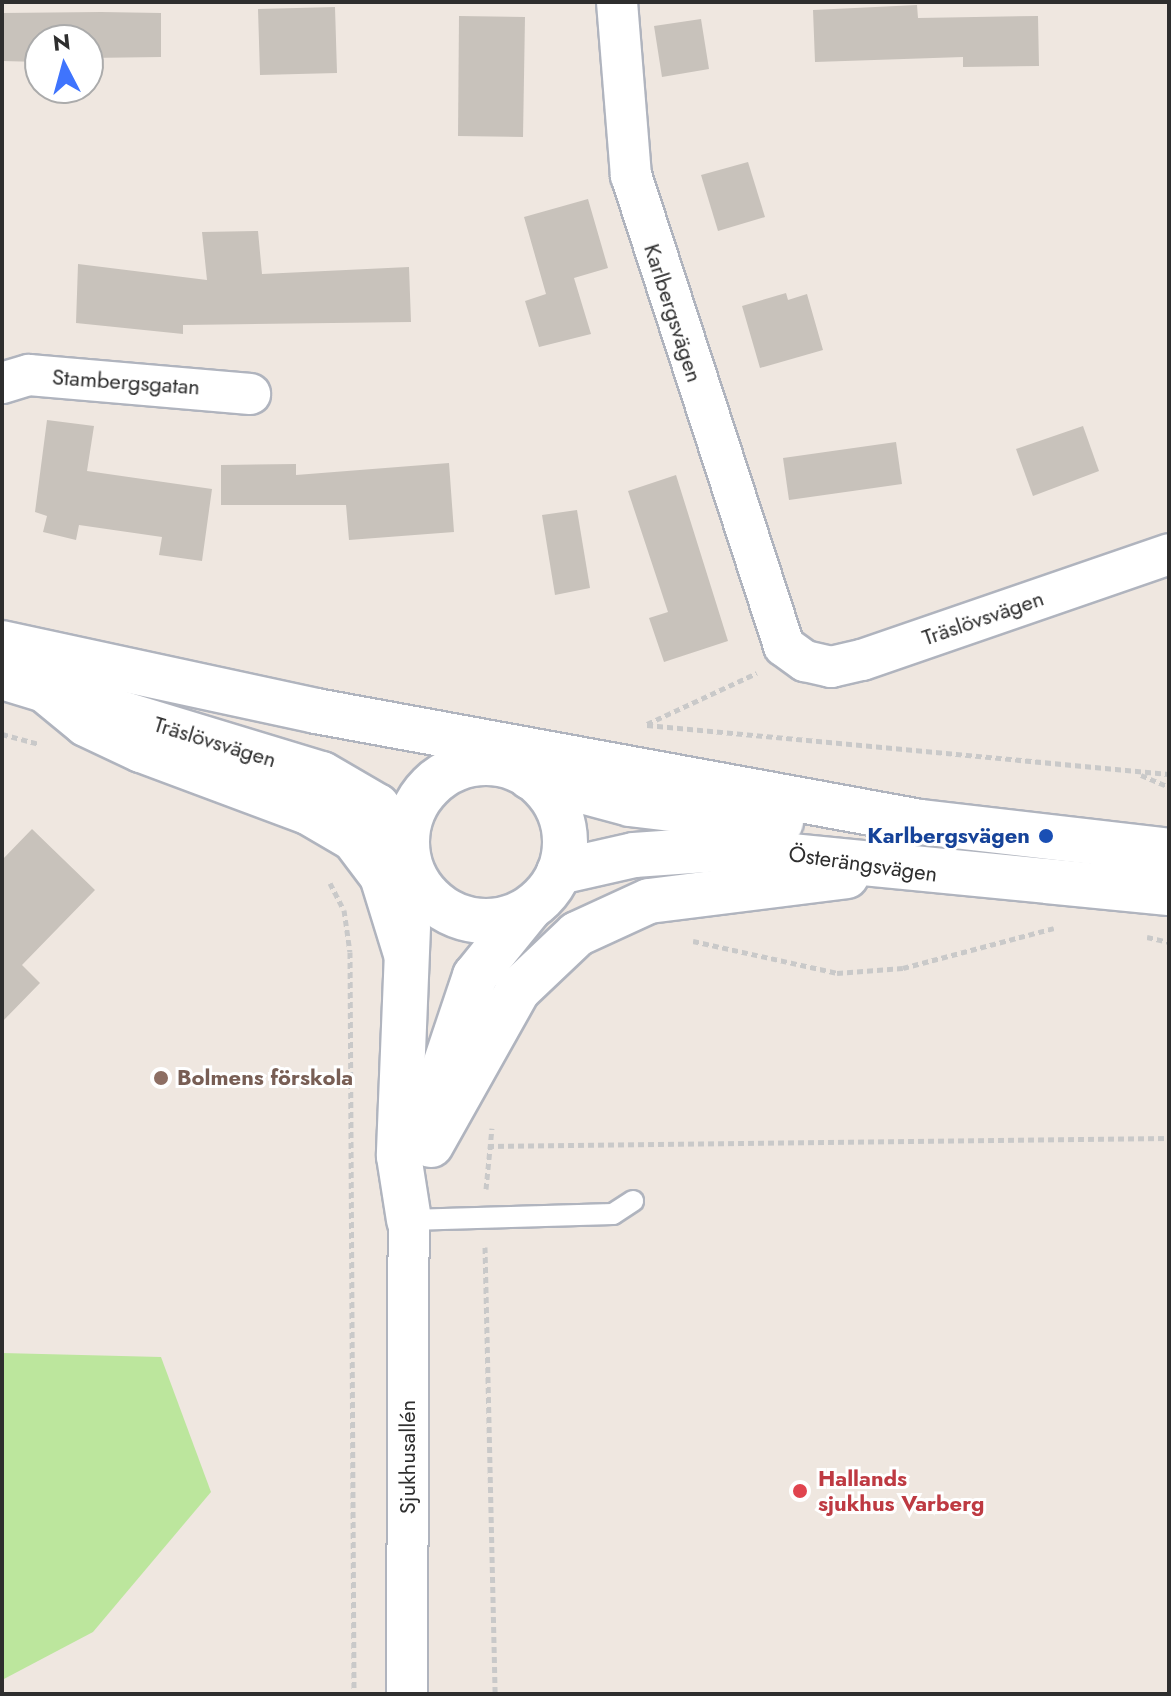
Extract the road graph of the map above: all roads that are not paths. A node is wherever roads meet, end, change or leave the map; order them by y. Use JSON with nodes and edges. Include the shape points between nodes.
{"nodes":[{"id":1,"x":617,"y":2,"type":"edge"},
{"id":2,"x":2,"y":383,"type":"edge"},
{"id":3,"x":250,"y":394,"type":"dead end"},
{"id":4,"x":1169,"y":554,"type":"edge"},
{"id":5,"x":2,"y":643,"type":"edge"},
{"id":6,"x":796,"y":655,"type":"joint"},
{"id":7,"x":2,"y":677,"type":"edge"},
{"id":8,"x":46,"y":691,"type":"junction"},
{"id":9,"x":316,"y":711,"type":"joint"},
{"id":10,"x":421,"y":732,"type":"junction"},
{"id":11,"x":481,"y":763,"type":"junction"},
{"id":12,"x":530,"y":777,"type":"junction"},
{"id":13,"x":920,"y":822,"type":"junction"},
{"id":14,"x":1169,"y":851,"type":"edge"},
{"id":15,"x":408,"y":856,"type":"junction"},
{"id":16,"x":891,"y":870,"type":"junction"},
{"id":17,"x":559,"y":872,"type":"junction"},
{"id":18,"x":1169,"y":893,"type":"edge"},
{"id":19,"x":529,"y":909,"type":"junction"},
{"id":20,"x":406,"y":954,"type":"junction"},
{"id":21,"x":431,"y":1145,"type":"junction"},
{"id":22,"x":633,"y":1201,"type":"dead end"},
{"id":23,"x":409,"y":1220,"type":"junction"},
{"id":24,"x":407,"y":1694,"type":"edge"}],
"edges":[{"from":1,"to":6,"type":"street","name":"Karlbergsvägen","via":[[631,175],[770,613]]},
{"from":2,"to":3,"type":"street","name":"Stambergsgatan","via":[[29,375]]},
{"from":4,"to":6,"type":"street","name":"Träslövsvägen","via":[[862,660],[831,667]]},
{"from":5,"to":9,"type":"street","name":"Träslövsvägen"},
{"from":7,"to":8,"type":"street","name":"Träslövsvägen"},
{"from":8,"to":15,"type":"street","name":"Träslövsvägen","via":[[322,774],[377,806]]},
{"from":8,"to":20,"type":"street","via":[[86,724],[308,812],[354,839],[382,876]]},
{"from":9,"to":10,"type":"street","name":"Österängsvägen"},
{"from":10,"to":11,"type":"street","name":"Österängsvägen"},
{"from":10,"to":13,"type":"street","name":"Österängsvägen"},
{"from":11,"to":12,"type":"street"},
{"from":11,"to":15,"type":"street","via":[[452,771],[428,788],[411,813]]},
{"from":12,"to":13,"type":"street","name":"Österängsvägen","via":[[630,804],[737,819]]},
{"from":12,"to":17,"type":"street","via":[[561,820]]},
{"from":13,"to":14,"type":"street","name":"Österängsvägen"},
{"from":15,"to":19,"type":"street","via":[[430,899],[462,918],[499,921]]},
{"from":15,"to":20,"type":"street"},
{"from":16,"to":17,"type":"street","name":"Österängsvägen","via":[[827,856],[720,849],[634,855]]},
{"from":16,"to":18,"type":"street","name":"Österängsvägen"},
{"from":16,"to":21,"type":"street","via":[[649,901],[577,934],[518,990]]},
{"from":17,"to":19,"type":"street"},
{"from":19,"to":21,"type":"street","via":[[475,976],[462,1005]]},
{"from":20,"to":23,"type":"street","via":[[399,1156]]},
{"from":21,"to":23,"type":"street"},
{"from":22,"to":23,"type":"lane","via":[[613,1214]]},
{"from":23,"to":24,"type":"street","name":"Sjukhusallén"}]}
